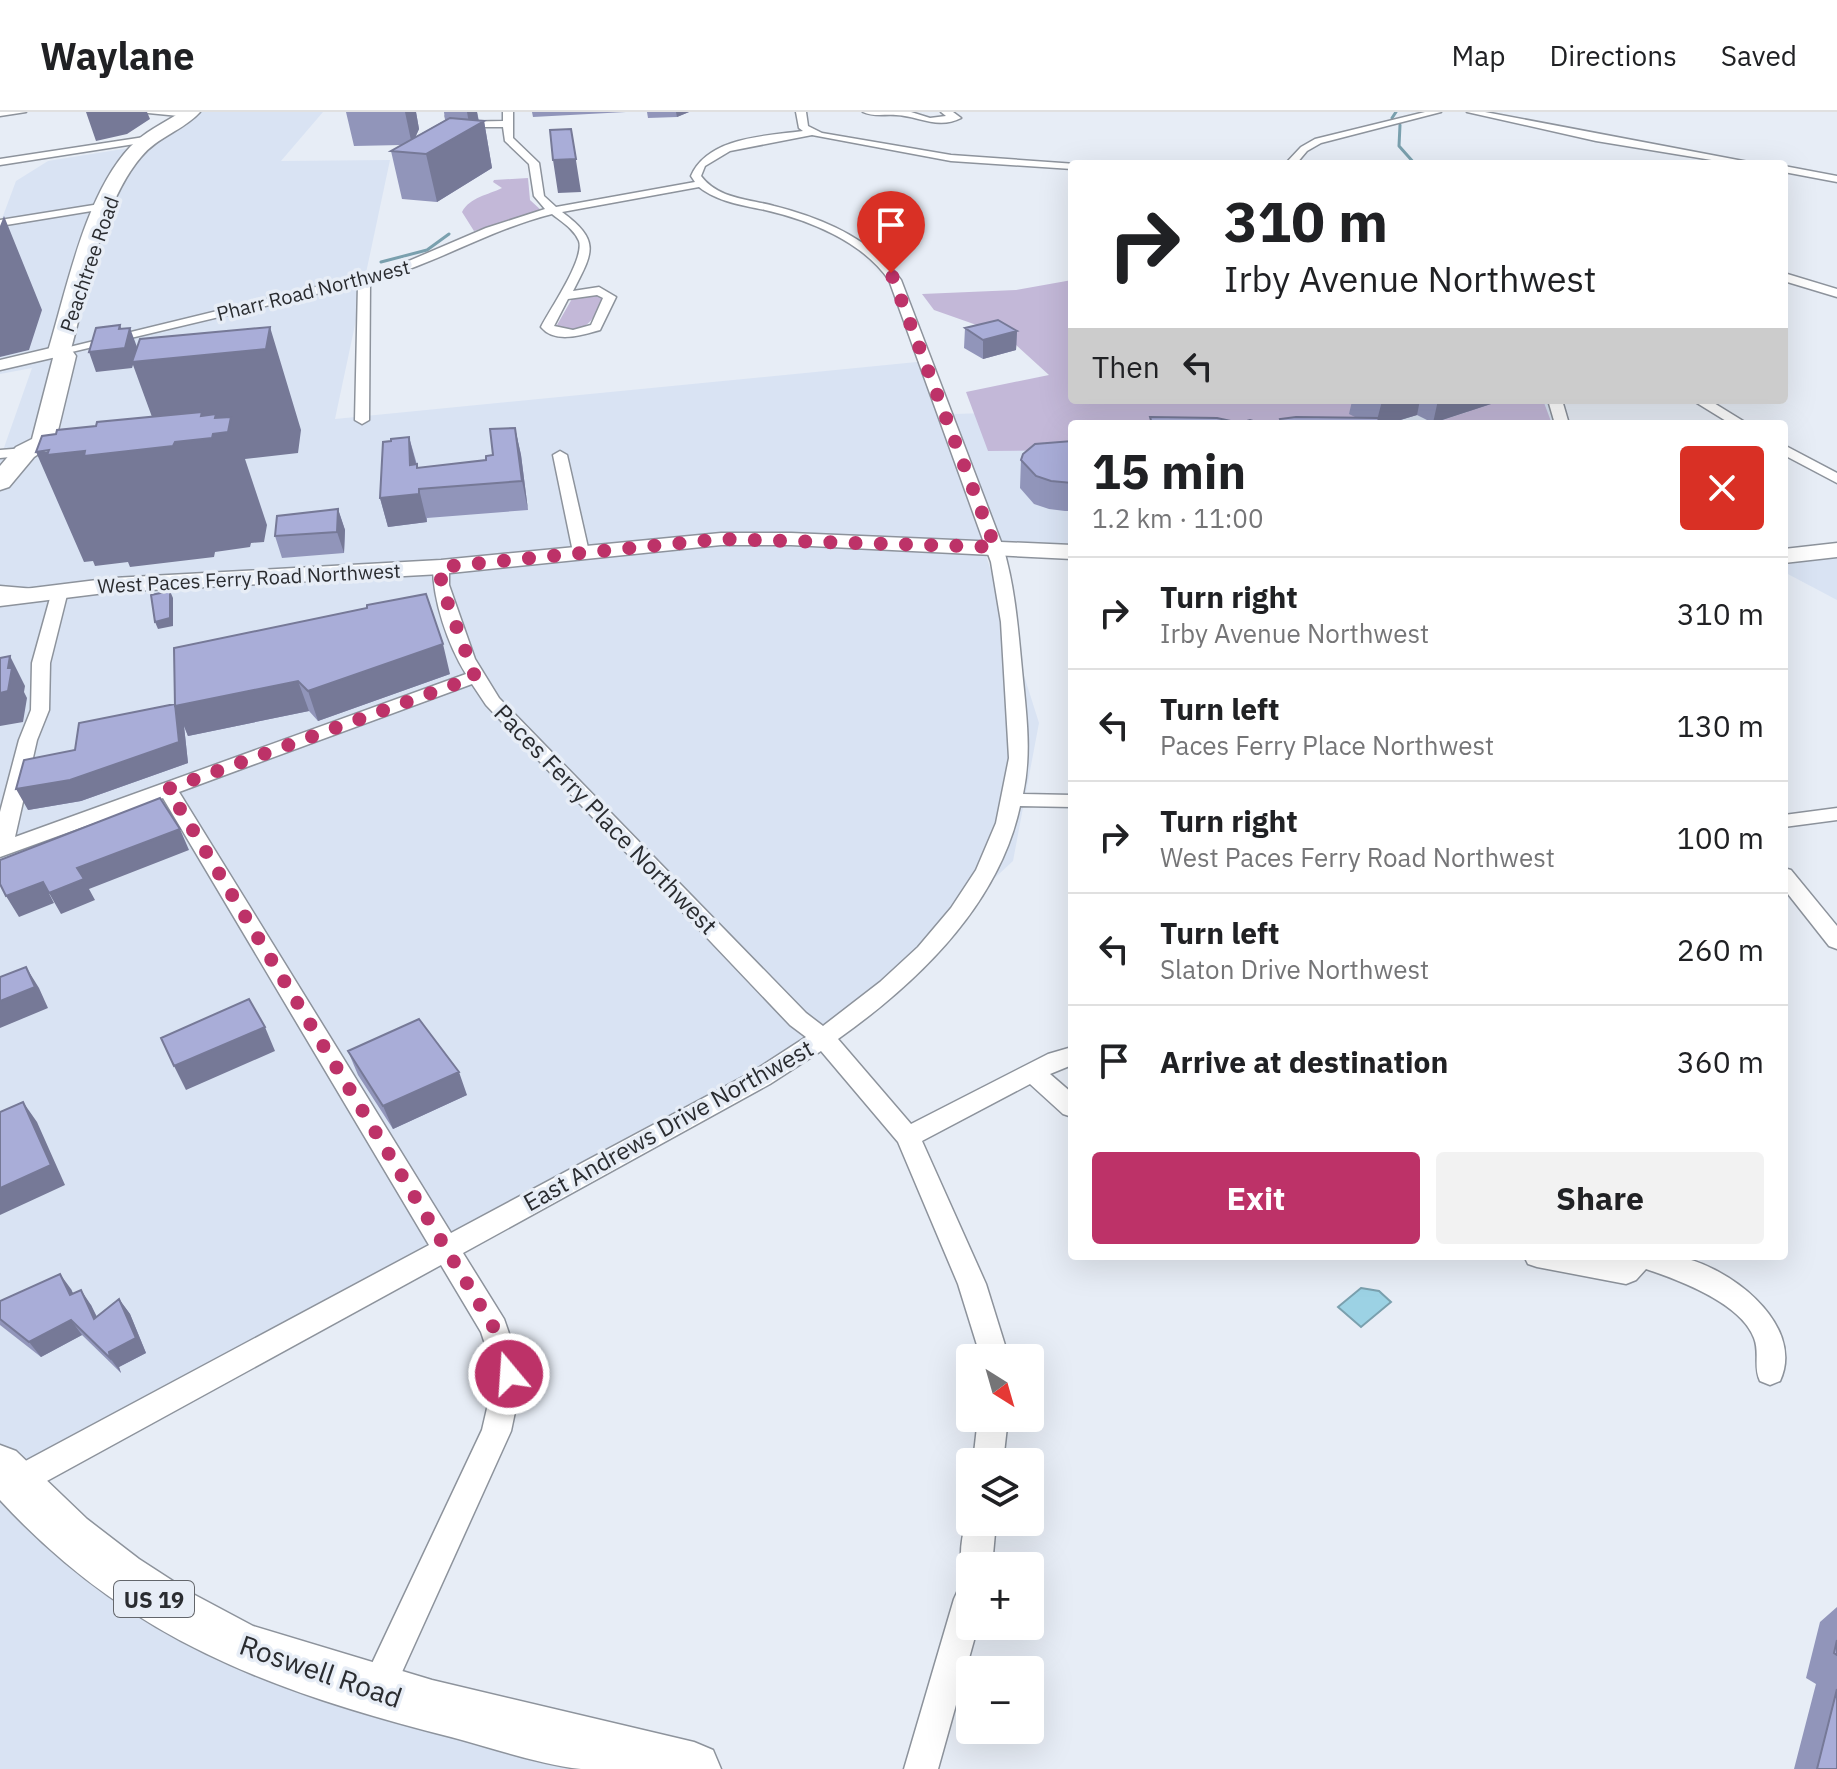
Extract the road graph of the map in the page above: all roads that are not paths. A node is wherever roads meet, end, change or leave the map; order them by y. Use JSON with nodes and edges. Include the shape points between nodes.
{"nodes":[{"id":1,"x":21,"y":112,"type":"edge"},
{"id":2,"x":143,"y":112,"type":"edge"},
{"id":3,"x":459,"y":112,"type":"edge"},
{"id":4,"x":801,"y":112,"type":"edge"},
{"id":5,"x":868,"y":112,"type":"edge"},
{"id":6,"x":926,"y":112,"type":"edge"},
{"id":7,"x":946,"y":112,"type":"edge"},
{"id":8,"x":1436,"y":112,"type":"edge"},
{"id":9,"x":1472,"y":112,"type":"edge"},
{"id":10,"x":0,"y":113,"type":"edge"},
{"id":11,"x":190,"y":113,"type":"edge"},
{"id":12,"x":903,"y":113,"type":"edge"},
{"id":13,"x":508,"y":118,"type":"edge"},
{"id":14,"x":810,"y":133,"type":"junction"},
{"id":15,"x":151,"y":139,"type":"junction"},
{"id":16,"x":1294,"y":160,"type":"edge"},
{"id":17,"x":1730,"y":160,"type":"edge"},
{"id":18,"x":0,"y":162,"type":"edge"},
{"id":19,"x":1068,"y":166,"type":"edge"},
{"id":20,"x":1788,"y":170,"type":"edge"},
{"id":21,"x":1837,"y":179,"type":"edge"},
{"id":22,"x":701,"y":184,"type":"junction"},
{"id":23,"x":106,"y":206,"type":"junction"},
{"id":24,"x":555,"y":212,"type":"junction"},
{"id":25,"x":0,"y":223,"type":"edge"},
{"id":26,"x":1788,"y":278,"type":"edge"},
{"id":27,"x":364,"y":280,"type":"junction"},
{"id":28,"x":571,"y":283,"type":"junction"},
{"id":29,"x":336,"y":286,"type":"junction"},
{"id":30,"x":599,"y":291,"type":"junction"},
{"id":31,"x":1837,"y":293,"type":"edge"},
{"id":32,"x":363,"y":295,"type":"junction"},
{"id":33,"x":564,"y":296,"type":"junction"},
{"id":34,"x":59,"y":351,"type":"junction"},
{"id":35,"x":0,"y":365,"type":"edge"},
{"id":36,"x":1706,"y":404,"type":"edge"},
{"id":37,"x":362,"y":420,"type":"dead end"},
{"id":38,"x":1734,"y":420,"type":"edge"},
{"id":39,"x":1788,"y":451,"type":"edge"},
{"id":40,"x":12,"y":453,"type":"edge"},
{"id":41,"x":560,"y":455,"type":"dead end"},
{"id":42,"x":1837,"y":479,"type":"edge"},
{"id":43,"x":0,"y":482,"type":"edge"},
{"id":44,"x":995,"y":547,"type":"junction"},
{"id":45,"x":1837,"y":550,"type":"edge"},
{"id":46,"x":581,"y":552,"type":"junction"},
{"id":47,"x":1068,"y":552,"type":"edge"},
{"id":48,"x":1788,"y":556,"type":"edge"},
{"id":49,"x":441,"y":567,"type":"junction"},
{"id":50,"x":60,"y":591,"type":"junction"},
{"id":51,"x":8,"y":597,"type":"edge"},
{"id":52,"x":475,"y":677,"type":"junction"},
{"id":53,"x":168,"y":789,"type":"junction"},
{"id":54,"x":1013,"y":800,"type":"junction"},
{"id":55,"x":1068,"y":801,"type":"edge"},
{"id":56,"x":1837,"y":814,"type":"edge"},
{"id":57,"x":1788,"y":820,"type":"edge"},
{"id":58,"x":4,"y":849,"type":"edge"},
{"id":59,"x":1788,"y":880,"type":"edge"},
{"id":60,"x":1837,"y":941,"type":"edge"},
{"id":61,"x":824,"y":1039,"type":"junction"},
{"id":62,"x":1068,"y":1057,"type":"edge"},
{"id":63,"x":1032,"y":1072,"type":"junction"},
{"id":64,"x":1068,"y":1104,"type":"edge"},
{"id":65,"x":908,"y":1137,"type":"junction"},
{"id":66,"x":446,"y":1247,"type":"junction"},
{"id":67,"x":1559,"y":1260,"type":"edge"},
{"id":68,"x":1637,"y":1260,"type":"edge"},
{"id":69,"x":1654,"y":1260,"type":"edge"},
{"id":70,"x":991,"y":1344,"type":"edge"},
{"id":71,"x":1770,"y":1372,"type":"dead end"},
{"id":72,"x":7,"y":1475,"type":"edge"},
{"id":73,"x":958,"y":1640,"type":"edge"},
{"id":74,"x":376,"y":1691,"type":"junction"},
{"id":75,"x":694,"y":1769,"type":"edge"},
{"id":76,"x":921,"y":1769,"type":"edge"}],
"edges":[{"from":1,"to":10,"type":"street"},
{"from":2,"to":11,"type":"street"},
{"from":3,"to":13,"type":"street","via":[[451,116],[452,125]]},
{"from":4,"to":14,"type":"street"},
{"from":5,"to":12,"type":"street"},
{"from":6,"to":12,"type":"street"},
{"from":7,"to":12,"type":"street","via":[[956,118],[930,121]]},
{"from":8,"to":16,"type":"street","via":[[1318,141]]},
{"from":9,"to":17,"type":"street"},
{"from":11,"to":15,"type":"highway","name":"Peachtree Road"},
{"from":13,"to":24,"type":"street","via":[[508,139],[534,163],[539,196]]},
{"from":14,"to":19,"type":"street","via":[[920,154]]},
{"from":14,"to":22,"type":"street","via":[[716,153],[697,168]]},
{"from":15,"to":18,"type":"street"},
{"from":15,"to":23,"type":"highway","name":"Peachtree Road","via":[[132,156]]},
{"from":20,"to":21,"type":"street"},
{"from":22,"to":24,"type":"street","name":"Pharr Road Northwest"},
{"from":22,"to":44,"type":"street","name":"East Andrews Drive Northwest","via":[[723,196],[805,219],[885,264]]},
{"from":23,"to":25,"type":"street"},
{"from":23,"to":34,"type":"highway","name":"Peachtree Road"},
{"from":24,"to":27,"type":"street","name":"Pharr Road Northwest","via":[[488,231],[426,261]]},
{"from":24,"to":28,"type":"street","via":[[578,229],[586,244]]},
{"from":26,"to":31,"type":"street"},
{"from":27,"to":29,"type":"street","name":"Pharr Road Northwest"},
{"from":27,"to":32,"type":"street"},
{"from":28,"to":30,"type":"street"},
{"from":28,"to":33,"type":"street"},
{"from":29,"to":32,"type":"street"},
{"from":29,"to":34,"type":"street","name":"Pharr Road Northwest"},
{"from":30,"to":33,"type":"street"},
{"from":30,"to":33,"type":"street","via":[[610,299],[596,327],[581,333],[556,333],[547,327]]},
{"from":32,"to":37,"type":"street"},
{"from":34,"to":35,"type":"main road"},
{"from":34,"to":40,"type":"highway","name":"Peachtree Road","via":[[65,356],[43,443]]},
{"from":36,"to":38,"type":"street"},
{"from":39,"to":42,"type":"street"},
{"from":40,"to":43,"type":"highway"},
{"from":41,"to":46,"type":"street"},
{"from":44,"to":46,"type":"main road","name":"West Paces Ferry Road Northwest","via":[[748,539]]},
{"from":44,"to":47,"type":"main road","name":"West Paces Ferry Road Northwest"},
{"from":44,"to":54,"type":"street","name":"East Andrews Drive Northwest","via":[[1007,591],[1019,733]]},
{"from":45,"to":48,"type":"main road"},
{"from":46,"to":49,"type":"main road","name":"West Paces Ferry Road Northwest"},
{"from":49,"to":50,"type":"main road","name":"West Paces Ferry Road Northwest"},
{"from":49,"to":52,"type":"street","name":"Paces Ferry Place Northwest","via":[[441,585]]},
{"from":50,"to":51,"type":"main road","name":"West Paces Ferry Road Northwest"},
{"from":50,"to":58,"type":"street","via":[[41,663],[40,710],[28,740]]},
{"from":52,"to":53,"type":"street"},
{"from":52,"to":61,"type":"street","name":"Paces Ferry Place Northwest","via":[[615,832],[798,1019]]},
{"from":53,"to":58,"type":"street"},
{"from":53,"to":66,"type":"street"},
{"from":54,"to":55,"type":"street"},
{"from":54,"to":61,"type":"street","name":"East Andrews Drive Northwest","via":[[989,866],[949,927],[891,987]]},
{"from":56,"to":57,"type":"street"},
{"from":59,"to":60,"type":"street"},
{"from":61,"to":65,"type":"street","name":"Paces Ferry Place Northwest"},
{"from":61,"to":66,"type":"street","name":"East Andrews Drive Northwest"},
{"from":62,"to":63,"type":"street"},
{"from":63,"to":64,"type":"street"},
{"from":63,"to":65,"type":"street"},
{"from":65,"to":70,"type":"street","name":"Paces Ferry Place Northwest","via":[[972,1284]]},
{"from":66,"to":72,"type":"street","name":"East Andrews Drive Northwest"},
{"from":66,"to":74,"type":"street","via":[[494,1328],[509,1374],[496,1431]]},
{"from":67,"to":68,"type":"street","via":[[1626,1272]]},
{"from":69,"to":71,"type":"street","via":[[1691,1271],[1756,1314],[1770,1342]]},
{"from":72,"to":74,"type":"main road","name":"Roswell Road","number":"US 19","via":[[83,1547],[206,1630],[267,1657]]},
{"from":73,"to":76,"type":"street"},
{"from":74,"to":75,"type":"main road","name":"Roswell Road","number":"US 19"}]}
